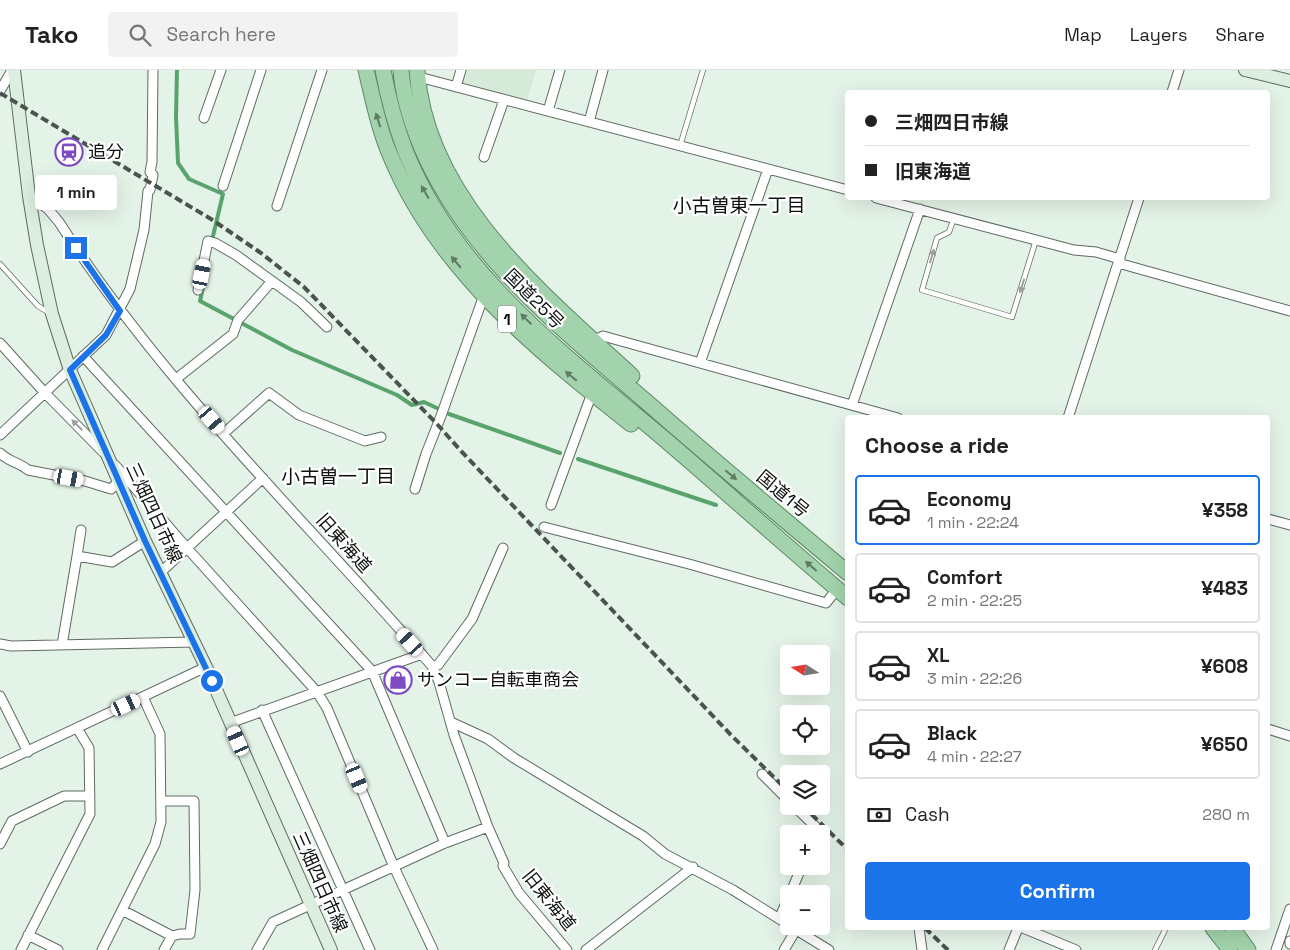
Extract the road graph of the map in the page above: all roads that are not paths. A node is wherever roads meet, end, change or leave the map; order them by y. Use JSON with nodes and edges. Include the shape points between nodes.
{"nodes":[{"id":1,"x":13,"y":70,"type":"edge"},
{"id":2,"x":153,"y":70,"type":"edge"},
{"id":3,"x":221,"y":70,"type":"edge"},
{"id":4,"x":261,"y":70,"type":"edge"},
{"id":5,"x":322,"y":70,"type":"edge"},
{"id":6,"x":366,"y":70,"type":"edge"},
{"id":7,"x":383,"y":70,"type":"edge"},
{"id":8,"x":461,"y":70,"type":"edge"},
{"id":9,"x":560,"y":70,"type":"edge"},
{"id":10,"x":603,"y":70,"type":"edge"},
{"id":11,"x":703,"y":70,"type":"edge"},
{"id":12,"x":1179,"y":70,"type":"edge"},
{"id":13,"x":1245,"y":70,"type":"edge"},
{"id":14,"x":412,"y":73,"type":"edge"},
{"id":15,"x":1290,"y":81,"type":"edge"},
{"id":16,"x":456,"y":87,"type":"junction"},
{"id":17,"x":1173,"y":90,"type":"edge"},
{"id":18,"x":0,"y":91,"type":"edge"},
{"id":19,"x":504,"y":100,"type":"junction"},
{"id":20,"x":548,"y":111,"type":"junction"},
{"id":21,"x":204,"y":118,"type":"dead end"},
{"id":22,"x":589,"y":122,"type":"junction"},
{"id":23,"x":680,"y":146,"type":"junction"},
{"id":24,"x":484,"y":157,"type":"dead end"},
{"id":25,"x":768,"y":169,"type":"junction"},
{"id":26,"x":223,"y":186,"type":"dead end"},
{"id":27,"x":845,"y":189,"type":"edge"},
{"id":28,"x":29,"y":196,"type":"junction"},
{"id":29,"x":884,"y":200,"type":"edge"},
{"id":30,"x":1138,"y":200,"type":"edge"},
{"id":31,"x":277,"y":206,"type":"dead end"},
{"id":32,"x":920,"y":209,"type":"junction"},
{"id":33,"x":954,"y":218,"type":"junction"},
{"id":34,"x":1036,"y":240,"type":"junction"},
{"id":35,"x":1119,"y":261,"type":"junction"},
{"id":36,"x":0,"y":264,"type":"edge"},
{"id":37,"x":272,"y":281,"type":"junction"},
{"id":38,"x":198,"y":290,"type":"dead end"},
{"id":39,"x":484,"y":295,"type":"junction"},
{"id":40,"x":120,"y":311,"type":"junction"},
{"id":41,"x":1290,"y":311,"type":"edge"},
{"id":42,"x":52,"y":314,"type":"junction"},
{"id":43,"x":327,"y":327,"type":"dead end"},
{"id":44,"x":593,"y":341,"type":"junction"},
{"id":45,"x":0,"y":343,"type":"edge"},
{"id":46,"x":83,"y":356,"type":"junction"},
{"id":47,"x":700,"y":363,"type":"junction"},
{"id":48,"x":70,"y":370,"type":"junction"},
{"id":49,"x":176,"y":380,"type":"junction"},
{"id":50,"x":45,"y":393,"type":"junction"},
{"id":51,"x":592,"y":393,"type":"junction"},
{"id":52,"x":852,"y":405,"type":"junction"},
{"id":53,"x":887,"y":415,"type":"edge"},
{"id":54,"x":1069,"y":415,"type":"edge"},
{"id":55,"x":1,"y":432,"type":"edge"},
{"id":56,"x":223,"y":434,"type":"junction"},
{"id":57,"x":381,"y":438,"type":"dead end"},
{"id":58,"x":694,"y":443,"type":"junction"},
{"id":59,"x":0,"y":453,"type":"edge"},
{"id":60,"x":108,"y":457,"type":"junction"},
{"id":61,"x":263,"y":478,"type":"junction"},
{"id":62,"x":119,"y":481,"type":"junction"},
{"id":63,"x":415,"y":489,"type":"dead end"},
{"id":64,"x":735,"y":499,"type":"junction"},
{"id":65,"x":551,"y":505,"type":"dead end"},
{"id":66,"x":227,"y":512,"type":"junction"},
{"id":67,"x":1270,"y":520,"type":"edge"},
{"id":68,"x":1290,"y":526,"type":"edge"},
{"id":69,"x":544,"y":527,"type":"dead end"},
{"id":70,"x":81,"y":530,"type":"dead end"},
{"id":71,"x":145,"y":541,"type":"junction"},
{"id":72,"x":187,"y":548,"type":"junction"},
{"id":73,"x":504,"y":548,"type":"dead end"},
{"id":74,"x":77,"y":556,"type":"junction"},
{"id":75,"x":845,"y":570,"type":"edge"},
{"id":76,"x":161,"y":572,"type":"junction"},
{"id":77,"x":842,"y":594,"type":"edge"},
{"id":78,"x":194,"y":642,"type":"junction"},
{"id":79,"x":0,"y":644,"type":"edge"},
{"id":80,"x":62,"y":645,"type":"junction"},
{"id":81,"x":422,"y":654,"type":"junction"},
{"id":82,"x":432,"y":666,"type":"junction"},
{"id":83,"x":206,"y":667,"type":"junction"},
{"id":84,"x":372,"y":671,"type":"junction"},
{"id":85,"x":317,"y":692,"type":"junction"},
{"id":86,"x":0,"y":696,"type":"edge"},
{"id":87,"x":143,"y":697,"type":"junction"},
{"id":88,"x":262,"y":710,"type":"junction"},
{"id":89,"x":230,"y":722,"type":"junction"},
{"id":90,"x":450,"y":722,"type":"junction"},
{"id":91,"x":77,"y":728,"type":"junction"},
{"id":92,"x":1270,"y":730,"type":"edge"},
{"id":93,"x":1290,"y":736,"type":"edge"},
{"id":94,"x":28,"y":752,"type":"junction"},
{"id":95,"x":0,"y":764,"type":"edge"},
{"id":96,"x":762,"y":774,"type":"dead end"},
{"id":97,"x":780,"y":792,"type":"edge"},
{"id":98,"x":90,"y":796,"type":"junction"},
{"id":99,"x":162,"y":801,"type":"junction"},
{"id":100,"x":803,"y":815,"type":"edge"},
{"id":101,"x":814,"y":825,"type":"edge"},
{"id":102,"x":488,"y":827,"type":"junction"},
{"id":103,"x":445,"y":843,"type":"junction"},
{"id":104,"x":0,"y":844,"type":"edge"},
{"id":105,"x":394,"y":866,"type":"junction"},
{"id":106,"x":693,"y":867,"type":"junction"},
{"id":107,"x":343,"y":891,"type":"junction"},
{"id":108,"x":311,"y":904,"type":"junction"},
{"id":109,"x":1290,"y":909,"type":"edge"},
{"id":110,"x":122,"y":910,"type":"junction"},
{"id":111,"x":779,"y":919,"type":"edge"},
{"id":112,"x":918,"y":930,"type":"edge"},
{"id":113,"x":1017,"y":930,"type":"edge"},
{"id":114,"x":1028,"y":930,"type":"edge"},
{"id":115,"x":1165,"y":930,"type":"edge"},
{"id":116,"x":1215,"y":930,"type":"edge"},
{"id":117,"x":1233,"y":930,"type":"edge"},
{"id":118,"x":28,"y":935,"type":"junction"},
{"id":119,"x":789,"y":935,"type":"edge"},
{"id":120,"x":804,"y":935,"type":"edge"},
{"id":121,"x":172,"y":936,"type":"junction"},
{"id":122,"x":1054,"y":940,"type":"junction"},
{"id":123,"x":21,"y":950,"type":"edge"},
{"id":124,"x":58,"y":950,"type":"edge"},
{"id":125,"x":102,"y":950,"type":"edge"},
{"id":126,"x":164,"y":950,"type":"edge"},
{"id":127,"x":257,"y":950,"type":"edge"},
{"id":128,"x":332,"y":950,"type":"edge"},
{"id":129,"x":370,"y":950,"type":"edge"},
{"id":130,"x":433,"y":950,"type":"edge"},
{"id":131,"x":567,"y":950,"type":"edge"},
{"id":132,"x":586,"y":950,"type":"edge"},
{"id":133,"x":784,"y":950,"type":"edge"},
{"id":134,"x":829,"y":950,"type":"edge"},
{"id":135,"x":922,"y":950,"type":"edge"},
{"id":136,"x":1009,"y":950,"type":"edge"},
{"id":137,"x":1050,"y":950,"type":"edge"},
{"id":138,"x":1076,"y":950,"type":"edge"},
{"id":139,"x":1155,"y":950,"type":"edge"},
{"id":140,"x":1230,"y":950,"type":"edge"},
{"id":141,"x":1248,"y":950,"type":"edge"},
{"id":142,"x":1276,"y":950,"type":"edge"}],
"edges":[{"from":1,"to":18,"type":"street"},
{"from":1,"to":28,"type":"main road","name":"三畑四日市線"},
{"from":2,"to":40,"type":"street","via":[[152,184],[148,191],[138,259]]},
{"from":3,"to":21,"type":"street"},
{"from":4,"to":26,"type":"street"},
{"from":5,"to":31,"type":"street"},
{"from":39,"to":6,"type":"highway","number":"1","one_way":true,"via":[[436,238],[416,208],[390,156]]},
{"from":64,"to":7,"type":"highway","name":"国道25号","number":"1","one_way":true,"via":[[553,345],[493,286],[438,214],[418,179],[390,108]]},
{"from":8,"to":16,"type":"street"},
{"from":9,"to":20,"type":"street"},
{"from":10,"to":22,"type":"street"},
{"from":11,"to":23,"type":"lane"},
{"from":12,"to":17,"type":"street"},
{"from":13,"to":15,"type":"main road"},
{"from":14,"to":16,"type":"street"},
{"from":14,"to":44,"type":"highway","number":"1","via":[[440,157],[460,195],[508,257]]},
{"from":14,"to":58,"type":"highway","name":"国道25号","number":"1","via":[[402,84],[412,124],[439,185],[474,236],[541,311]]},
{"from":16,"to":19,"type":"street"},
{"from":19,"to":20,"type":"street"},
{"from":19,"to":24,"type":"street"},
{"from":20,"to":22,"type":"street"},
{"from":22,"to":23,"type":"street"},
{"from":23,"to":25,"type":"street"},
{"from":25,"to":27,"type":"street"},
{"from":25,"to":47,"type":"street"},
{"from":28,"to":40,"type":"street","name":"旧東海道","via":[[48,209],[59,222]]},
{"from":28,"to":42,"type":"main road","name":"三畑四日市線","via":[[36,245]]},
{"from":29,"to":32,"type":"street"},
{"from":30,"to":35,"type":"street"},
{"from":32,"to":33,"type":"street"},
{"from":32,"to":52,"type":"street"},
{"from":33,"to":34,"type":"street"},
{"from":34,"to":33,"type":"lane","one_way":true,"via":[[1012,318],[922,290],[937,238],[950,232]]},
{"from":34,"to":35,"type":"street","via":[[1096,252]]},
{"from":35,"to":41,"type":"street"},
{"from":35,"to":54,"type":"street"},
{"from":36,"to":42,"type":"lane","via":[[38,306]]},
{"from":37,"to":38,"type":"street","via":[[236,255],[208,242]]},
{"from":37,"to":43,"type":"street"},
{"from":37,"to":49,"type":"street","via":[[237,322],[233,334]]},
{"from":51,"to":39,"type":"highway","number":"1","one_way":true,"via":[[516,328]]},
{"from":39,"to":63,"type":"street"},
{"from":40,"to":46,"type":"street","via":[[106,335]]},
{"from":40,"to":49,"type":"street","name":"旧東海道"},
{"from":42,"to":48,"type":"main road","name":"三畑四日市線"},
{"from":44,"to":47,"type":"street","via":[[603,336]]},
{"from":44,"to":58,"type":"highway","number":"1","via":[[691,431]]},
{"from":45,"to":50,"type":"street"},
{"from":46,"to":48,"type":"street"},
{"from":46,"to":66,"type":"street"},
{"from":47,"to":52,"type":"street"},
{"from":48,"to":50,"type":"street"},
{"from":48,"to":60,"type":"main road","name":"三畑四日市線"},
{"from":49,"to":56,"type":"street","name":"旧東海道"},
{"from":50,"to":55,"type":"street"},
{"from":60,"to":50,"type":"street","one_way":true},
{"from":51,"to":64,"type":"highway","number":"1","via":[[722,497]]},
{"from":51,"to":65,"type":"street"},
{"from":52,"to":53,"type":"street"},
{"from":56,"to":57,"type":"street","via":[[269,393],[299,415],[365,441]]},
{"from":56,"to":61,"type":"street","name":"旧東海道"},
{"from":58,"to":75,"type":"highway","name":"国道1号","number":"1","one_way":true},
{"from":59,"to":62,"type":"street","via":[[6,460],[28,470],[111,489]]},
{"from":60,"to":62,"type":"main road","name":"三畑四日市線"},
{"from":60,"to":72,"type":"street"},
{"from":61,"to":66,"type":"street"},
{"from":61,"to":81,"type":"street","name":"旧東海道"},
{"from":62,"to":71,"type":"main road","name":"三畑四日市線"},
{"from":77,"to":64,"type":"highway","name":"国道1号","number":"1","one_way":true},
{"from":66,"to":72,"type":"street"},
{"from":66,"to":84,"type":"street"},
{"from":67,"to":68,"type":"street"},
{"from":69,"to":77,"type":"street","via":[[826,603]]},
{"from":70,"to":74,"type":"street"},
{"from":71,"to":74,"type":"street","via":[[112,562]]},
{"from":71,"to":76,"type":"main road","name":"三畑四日市線"},
{"from":72,"to":76,"type":"street"},
{"from":72,"to":85,"type":"street"},
{"from":73,"to":82,"type":"street","via":[[472,619],[438,665]]},
{"from":74,"to":80,"type":"street"},
{"from":76,"to":78,"type":"main road","name":"三畑四日市線"},
{"from":78,"to":80,"type":"street"},
{"from":78,"to":83,"type":"main road","name":"三畑四日市線"},
{"from":79,"to":80,"type":"street"},
{"from":81,"to":82,"type":"street","name":"旧東海道"},
{"from":81,"to":84,"type":"street"},
{"from":82,"to":90,"type":"street","name":"旧東海道"},
{"from":83,"to":87,"type":"street"},
{"from":83,"to":89,"type":"main road","name":"三畑四日市線"},
{"from":84,"to":85,"type":"street"},
{"from":84,"to":103,"type":"street"},
{"from":85,"to":88,"type":"street"},
{"from":85,"to":105,"type":"street","via":[[327,708]]},
{"from":86,"to":94,"type":"street"},
{"from":87,"to":91,"type":"street"},
{"from":87,"to":99,"type":"street","via":[[160,734]]},
{"from":88,"to":89,"type":"street"},
{"from":88,"to":107,"type":"street"},
{"from":89,"to":108,"type":"main road","name":"三畑四日市線"},
{"from":90,"to":102,"type":"street","name":"旧東海道"},
{"from":90,"to":106,"type":"street","via":[[488,739],[643,836],[665,854]]},
{"from":91,"to":94,"type":"street"},
{"from":91,"to":98,"type":"street","via":[[89,748]]},
{"from":92,"to":93,"type":"street"},
{"from":94,"to":95,"type":"street"},
{"from":96,"to":97,"type":"street"},
{"from":98,"to":104,"type":"street","via":[[64,796],[12,820]]},
{"from":98,"to":118,"type":"street","via":[[90,814]]},
{"from":99,"to":110,"type":"street","via":[[158,838]]},
{"from":99,"to":121,"type":"street","via":[[194,801],[195,890],[190,934]]},
{"from":100,"to":101,"type":"street"},
{"from":102,"to":103,"type":"street"},
{"from":102,"to":131,"type":"street","name":"旧東海道","via":[[503,866],[519,893]]},
{"from":103,"to":105,"type":"street"},
{"from":105,"to":107,"type":"street"},
{"from":105,"to":130,"type":"street"},
{"from":106,"to":111,"type":"street"},
{"from":106,"to":132,"type":"street"},
{"from":107,"to":108,"type":"street"},
{"from":107,"to":129,"type":"street"},
{"from":108,"to":127,"type":"street","via":[[273,922]]},
{"from":108,"to":128,"type":"main road","name":"三畑四日市線"},
{"from":109,"to":142,"type":"street"},
{"from":110,"to":121,"type":"street"},
{"from":110,"to":125,"type":"street"},
{"from":112,"to":135,"type":"street"},
{"from":113,"to":136,"type":"street"},
{"from":114,"to":122,"type":"street"},
{"from":115,"to":139,"type":"lane"},
{"from":116,"to":140,"type":"highway"},
{"from":117,"to":141,"type":"highway"},
{"from":118,"to":123,"type":"street"},
{"from":118,"to":124,"type":"street"},
{"from":119,"to":133,"type":"street"},
{"from":120,"to":134,"type":"street"},
{"from":121,"to":126,"type":"street"},
{"from":122,"to":137,"type":"street"},
{"from":122,"to":138,"type":"street"}]}
